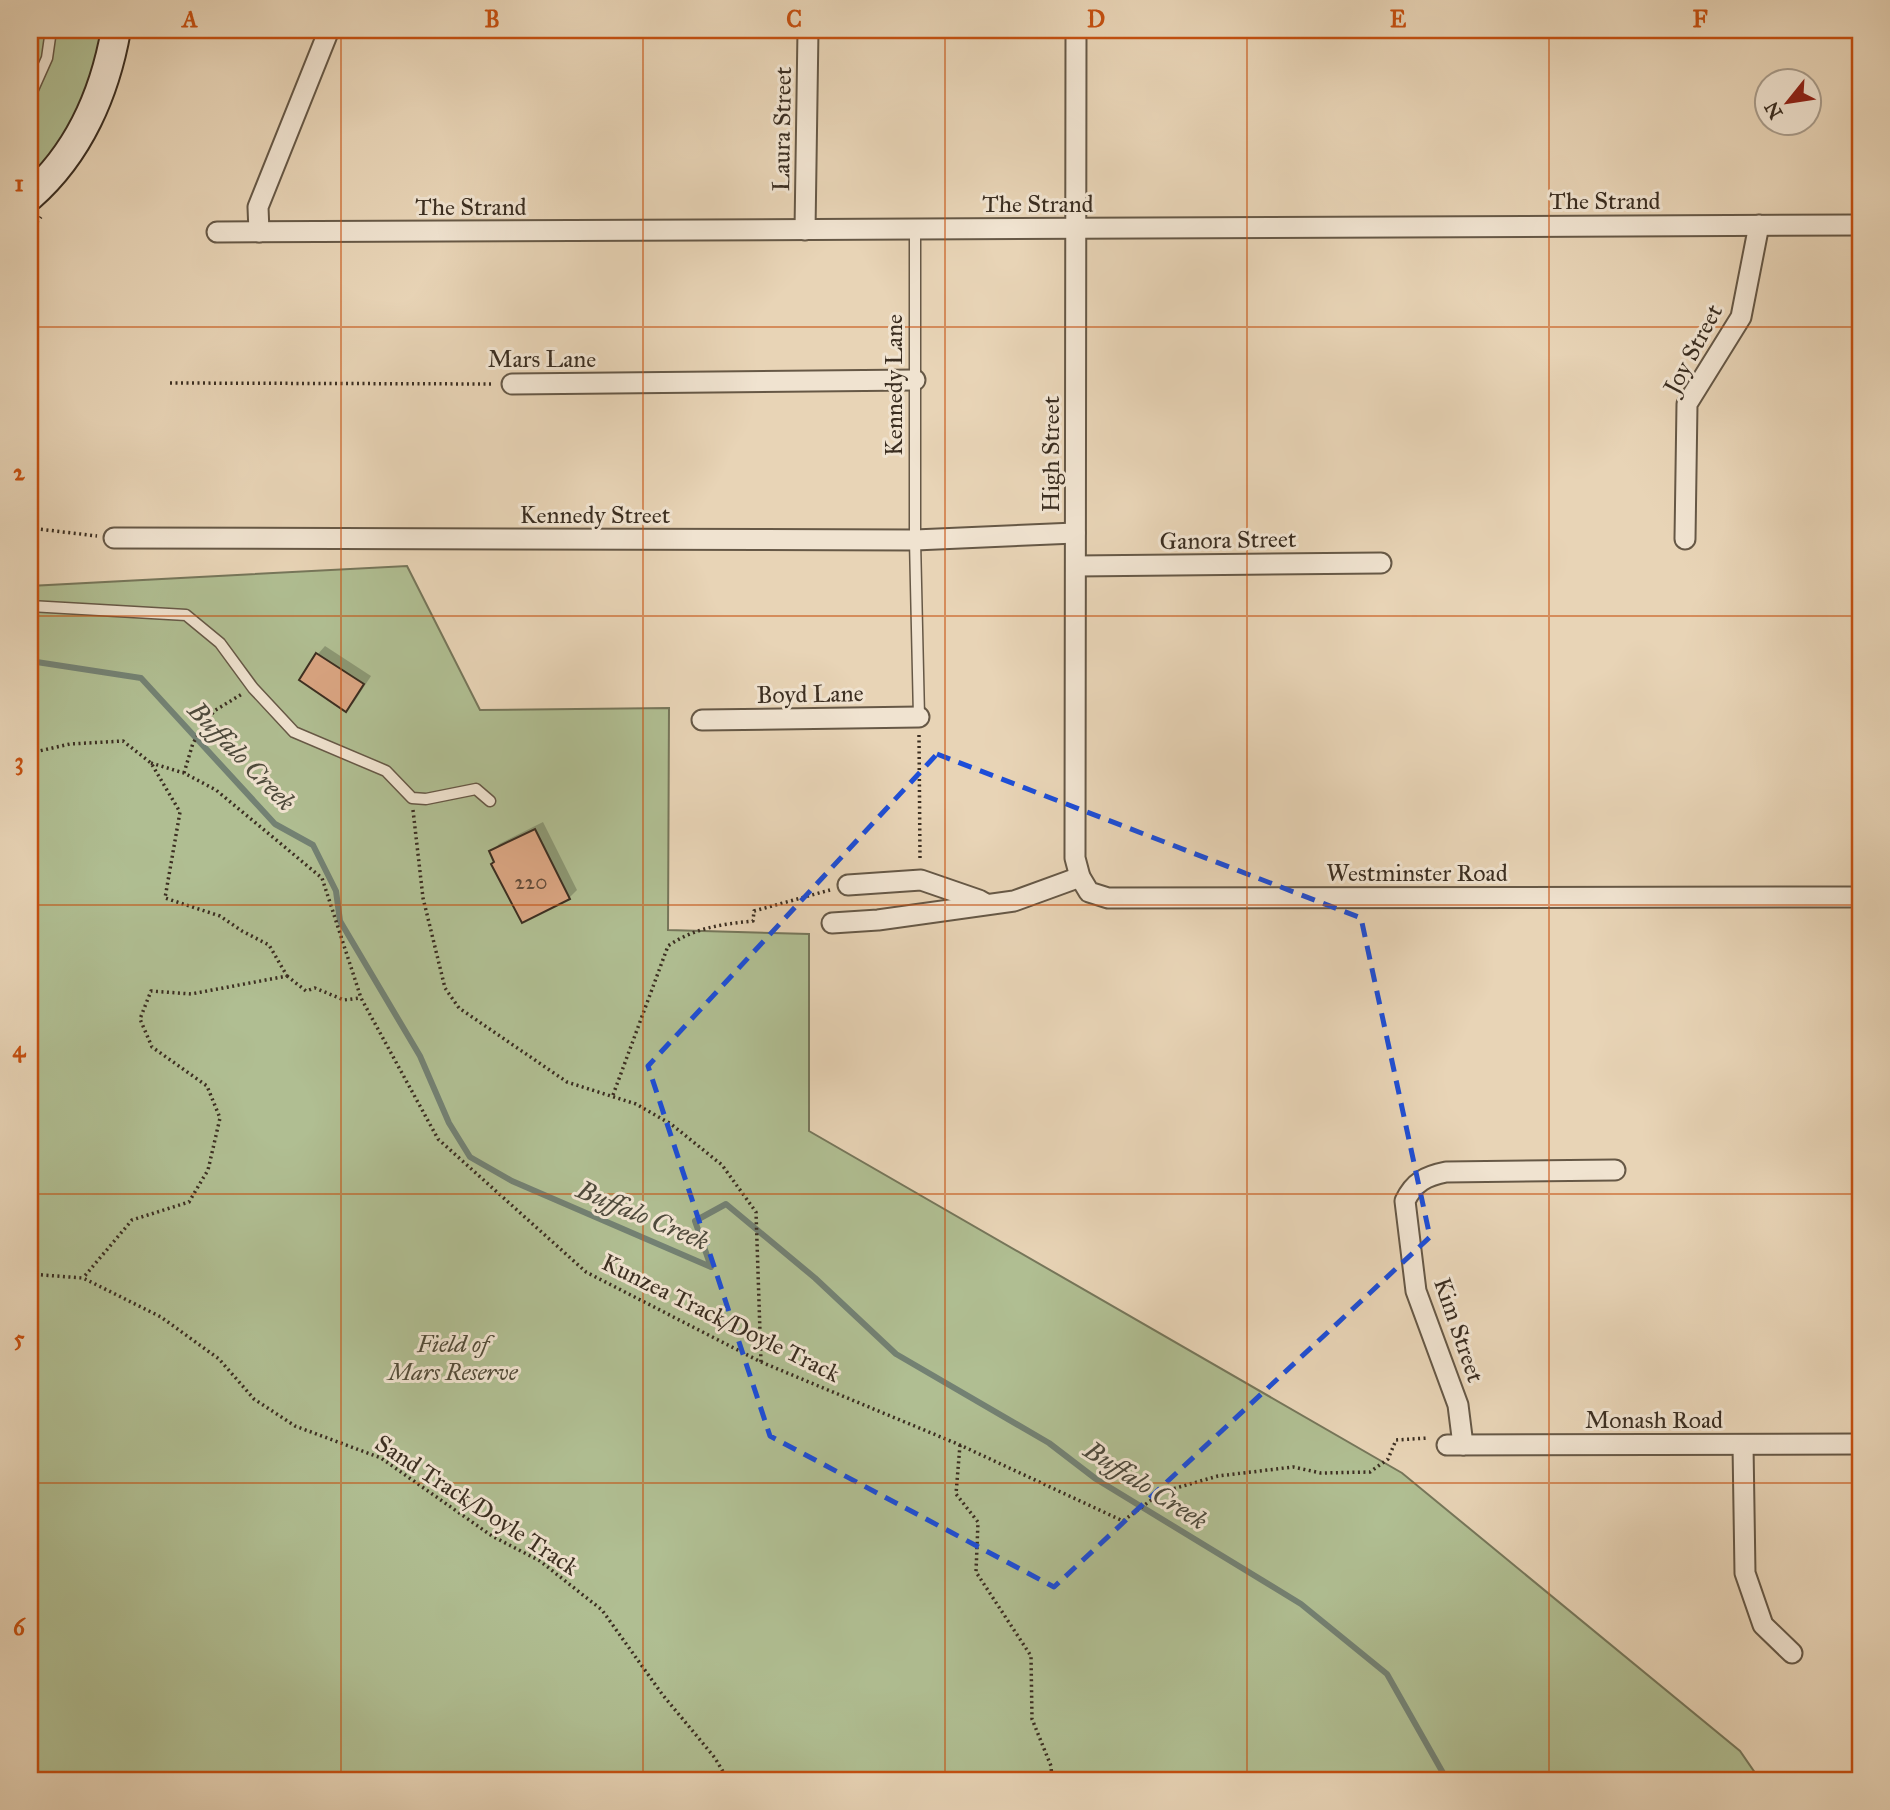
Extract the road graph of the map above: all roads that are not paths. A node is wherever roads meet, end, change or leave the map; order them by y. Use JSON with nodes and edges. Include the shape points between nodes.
{"nodes":[{"id":1,"x":51,"y":30,"type":"edge"},
{"id":2,"x":116,"y":30,"type":"edge"},
{"id":3,"x":329,"y":30,"type":"edge"},
{"id":4,"x":808,"y":30,"type":"edge"},
{"id":5,"x":1076,"y":30,"type":"edge"},
{"id":6,"x":30,"y":96,"type":"edge"},
{"id":7,"x":30,"y":197,"type":"edge"},
{"id":8,"x":1759,"y":225,"type":"junction"},
{"id":9,"x":1860,"y":225,"type":"edge"},
{"id":10,"x":915,"y":229,"type":"junction"},
{"id":11,"x":1077,"y":229,"type":"junction"},
{"id":12,"x":805,"y":230,"type":"junction"},
{"id":13,"x":217,"y":232,"type":"dead end"},
{"id":14,"x":259,"y":232,"type":"junction"},
{"id":15,"x":915,"y":380,"type":"junction"},
{"id":16,"x":512,"y":384,"type":"road end"},
{"id":17,"x":1076,"y":533,"type":"junction"},
{"id":18,"x":114,"y":538,"type":"road end"},
{"id":19,"x":1685,"y":539,"type":"dead end"},
{"id":20,"x":915,"y":540,"type":"junction"},
{"id":21,"x":1381,"y":563,"type":"dead end"},
{"id":22,"x":1076,"y":566,"type":"junction"},
{"id":23,"x":30,"y":606,"type":"edge"},
{"id":24,"x":919,"y":717,"type":"joint"},
{"id":25,"x":702,"y":720,"type":"dead end"},
{"id":26,"x":490,"y":801,"type":"dead end"},
{"id":27,"x":1080,"y":877,"type":"junction"},
{"id":28,"x":848,"y":885,"type":"road end"},
{"id":29,"x":1860,"y":897,"type":"edge"},
{"id":30,"x":987,"y":905,"type":"junction"},
{"id":31,"x":832,"y":923,"type":"dead end"},
{"id":32,"x":1615,"y":1170,"type":"dead end"},
{"id":33,"x":1860,"y":1444,"type":"edge"},
{"id":34,"x":1455,"y":1445,"type":"joint"},
{"id":35,"x":1743,"y":1445,"type":"junction"},
{"id":36,"x":1792,"y":1653,"type":"dead end"}],
"edges":[{"from":1,"to":6,"type":"lane","via":[[47,58]]},
{"from":2,"to":7,"type":"main road","via":[[110,63],[88,118],[57,167]]},
{"from":3,"to":14,"type":"street","via":[[258,207]]},
{"from":4,"to":12,"type":"street","name":"Laura Street"},
{"from":5,"to":11,"type":"street","name":"High Street"},
{"from":8,"to":9,"type":"street","name":"The Strand"},
{"from":8,"to":11,"type":"street","name":"The Strand"},
{"from":8,"to":19,"type":"street","name":"Joy Street","via":[[1741,317],[1687,404]]},
{"from":10,"to":11,"type":"street","name":"The Strand"},
{"from":10,"to":12,"type":"street","name":"The Strand"},
{"from":10,"to":15,"type":"lane","name":"Kennedy Lane"},
{"from":11,"to":17,"type":"street","name":"High Street"},
{"from":12,"to":14,"type":"street","name":"The Strand"},
{"from":13,"to":14,"type":"street","name":"The Strand"},
{"from":15,"to":16,"type":"street","name":"Mars Lane"},
{"from":15,"to":20,"type":"lane","name":"Kennedy Lane"},
{"from":17,"to":20,"type":"street","name":"Kennedy Street"},
{"from":17,"to":22,"type":"street","name":"High Street"},
{"from":18,"to":20,"type":"street","name":"Kennedy Street"},
{"from":20,"to":24,"type":"lane"},
{"from":21,"to":22,"type":"street","name":"Ganora Street"},
{"from":22,"to":27,"type":"street","name":"High Street","via":[[1075,858]]},
{"from":23,"to":26,"type":"lane","via":[[186,615],[220,643],[294,732],[386,771],[412,798],[476,789]]},
{"from":24,"to":25,"type":"street","name":"Boyd Lane"},
{"from":27,"to":29,"type":"street","name":"Westminster Road","via":[[1089,892],[1108,898]]},
{"from":27,"to":30,"type":"street","via":[[1014,901]]},
{"from":28,"to":30,"type":"street","via":[[921,880]]},
{"from":30,"to":31,"type":"street"},
{"from":32,"to":34,"type":"street","name":"Kim Street","via":[[1446,1172],[1427,1176],[1411,1188],[1405,1202],[1416,1291],[1458,1405]]},
{"from":33,"to":35,"type":"street","name":"Monash Road"},
{"from":34,"to":35,"type":"street","name":"Monash Road"},
{"from":35,"to":36,"type":"street","via":[[1745,1573],[1763,1625]]}]}
